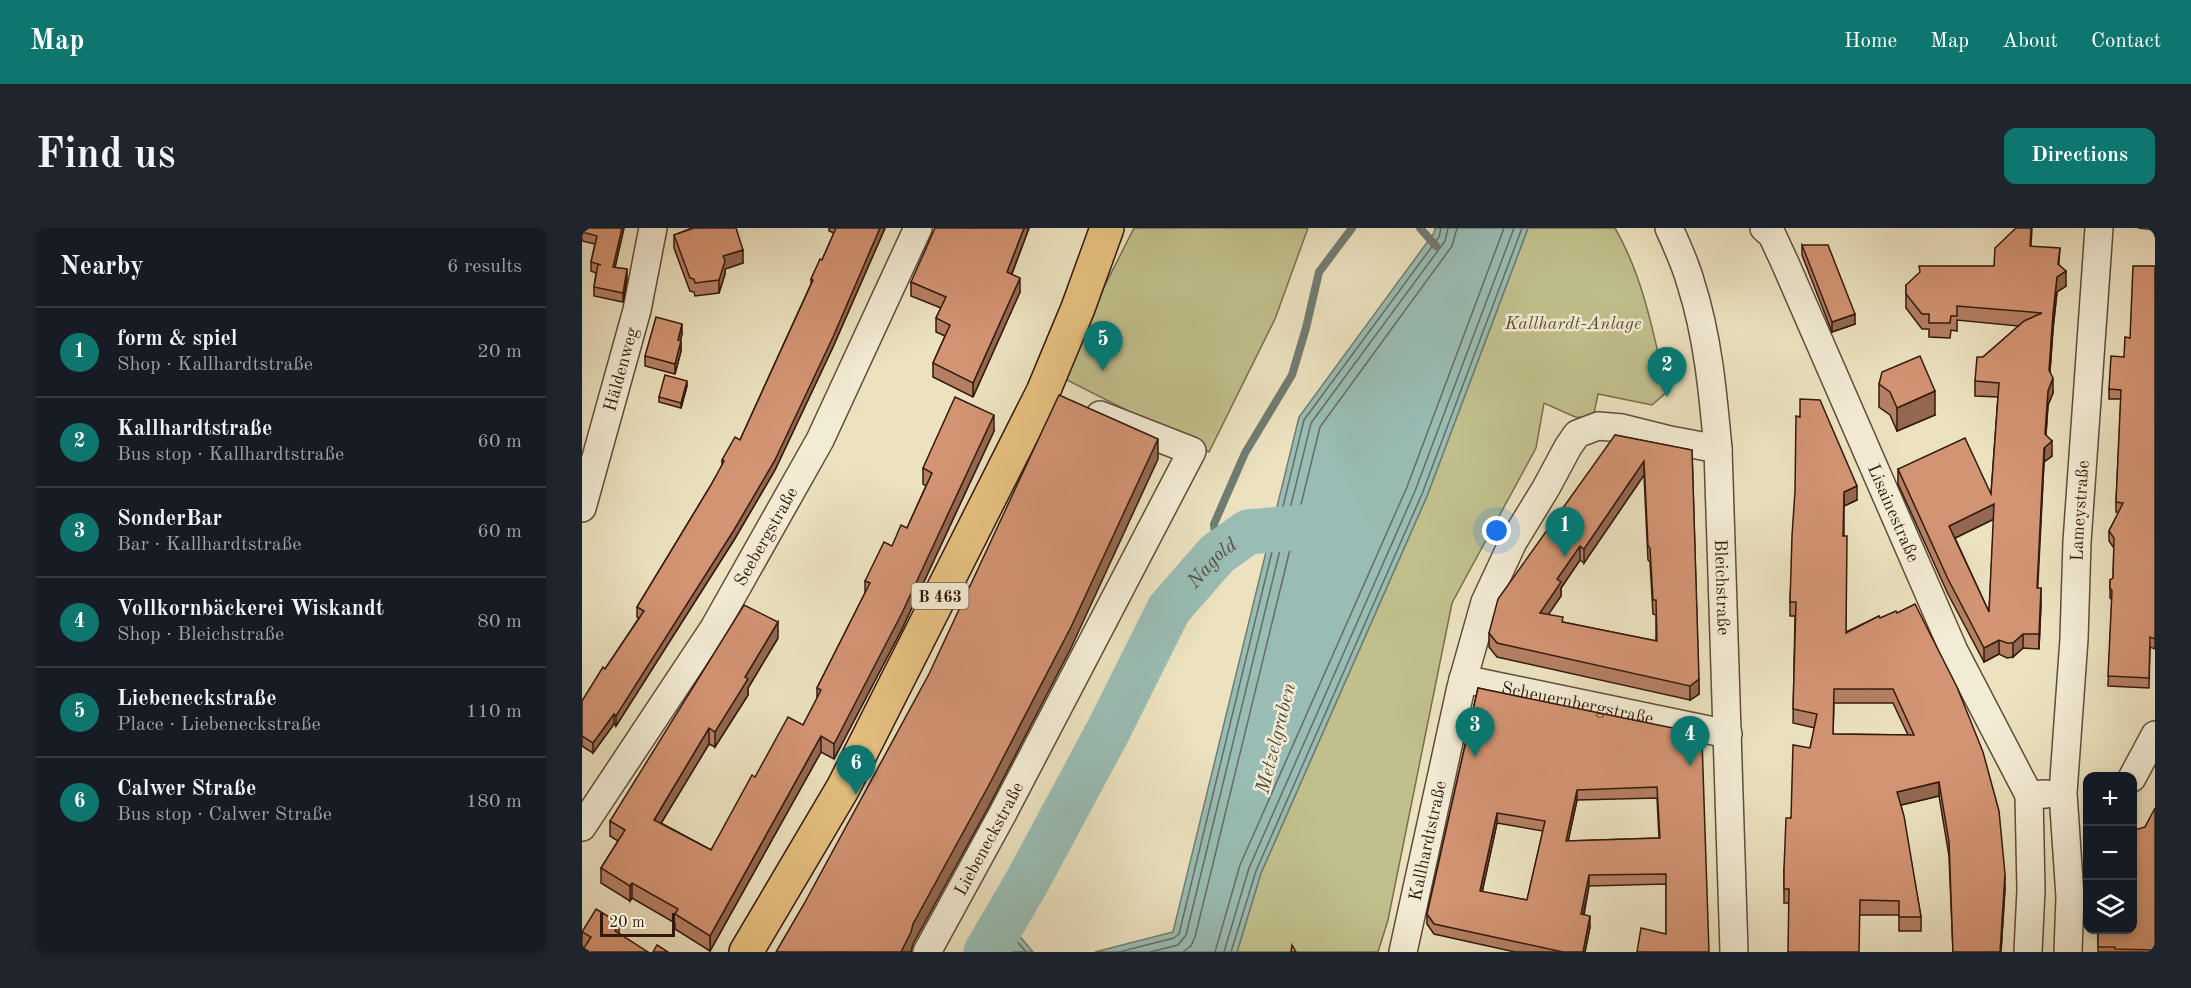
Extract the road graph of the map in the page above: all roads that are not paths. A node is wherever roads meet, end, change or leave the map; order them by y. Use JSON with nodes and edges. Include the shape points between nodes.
{"nodes":[{"id":1,"x":653,"y":228,"type":"edge"},
{"id":2,"x":918,"y":228,"type":"edge"},
{"id":3,"x":1107,"y":228,"type":"edge"},
{"id":4,"x":1669,"y":228,"type":"edge"},
{"id":5,"x":2099,"y":228,"type":"edge"},
{"id":6,"x":1772,"y":230,"type":"edge"},
{"id":7,"x":1061,"y":399,"type":"junction"},
{"id":8,"x":1718,"y":449,"type":"junction"},
{"id":9,"x":582,"y":508,"type":"edge"},
{"id":10,"x":1463,"y":679,"type":"junction"},
{"id":11,"x":1728,"y":734,"type":"junction"},
{"id":12,"x":2155,"y":735,"type":"edge"},
{"id":13,"x":2136,"y":772,"type":"edge"},
{"id":14,"x":2063,"y":793,"type":"junction"},
{"id":15,"x":2030,"y":795,"type":"junction"},
{"id":16,"x":582,"y":827,"type":"edge"},
{"id":17,"x":2083,"y":872,"type":"edge"},
{"id":18,"x":2070,"y":897,"type":"junction"},
{"id":19,"x":746,"y":952,"type":"edge"},
{"id":20,"x":927,"y":952,"type":"edge"},
{"id":21,"x":1404,"y":952,"type":"edge"},
{"id":22,"x":1734,"y":952,"type":"edge"},
{"id":23,"x":2028,"y":952,"type":"edge"},
{"id":24,"x":2068,"y":952,"type":"edge"}],
"edges":[{"from":1,"to":9,"type":"street","name":"Häldenweg","via":[[637,310]]},
{"from":2,"to":16,"type":"street","name":"Seebergstraße","via":[[820,440],[750,565],[714,628]]},
{"from":3,"to":7,"type":"main road","number":"B 463","via":[[1078,308]]},
{"from":4,"to":8,"type":"street","name":"Bleichstraße","via":[[1691,283],[1701,323]]},
{"from":5,"to":14,"type":"street","name":"Lameystraße"},
{"from":6,"to":15,"type":"street","name":"Lisainestraße","via":[[1954,651]]},
{"from":7,"to":19,"type":"main road","number":"B 463","via":[[843,788]]},
{"from":7,"to":20,"type":"street","name":"Liebeneckstraße","via":[[1192,451]]},
{"from":8,"to":10,"type":"street","name":"Kallhardtstraße","via":[[1622,428],[1598,426],[1577,434],[1513,542],[1485,602]]},
{"from":8,"to":11,"type":"street","name":"Bleichstraße"},
{"from":10,"to":11,"type":"street","name":"Scheuernbergstraße"},
{"from":10,"to":21,"type":"street","name":"Kallhardtstraße"},
{"from":11,"to":22,"type":"street","name":"Bleichstraße"},
{"from":12,"to":13,"type":"street"},
{"from":14,"to":15,"type":"street"},
{"from":14,"to":18,"type":"street","name":"Lameystraße"},
{"from":15,"to":23,"type":"street"},
{"from":17,"to":18,"type":"street"},
{"from":18,"to":24,"type":"street","name":"Lameystraße"}]}
